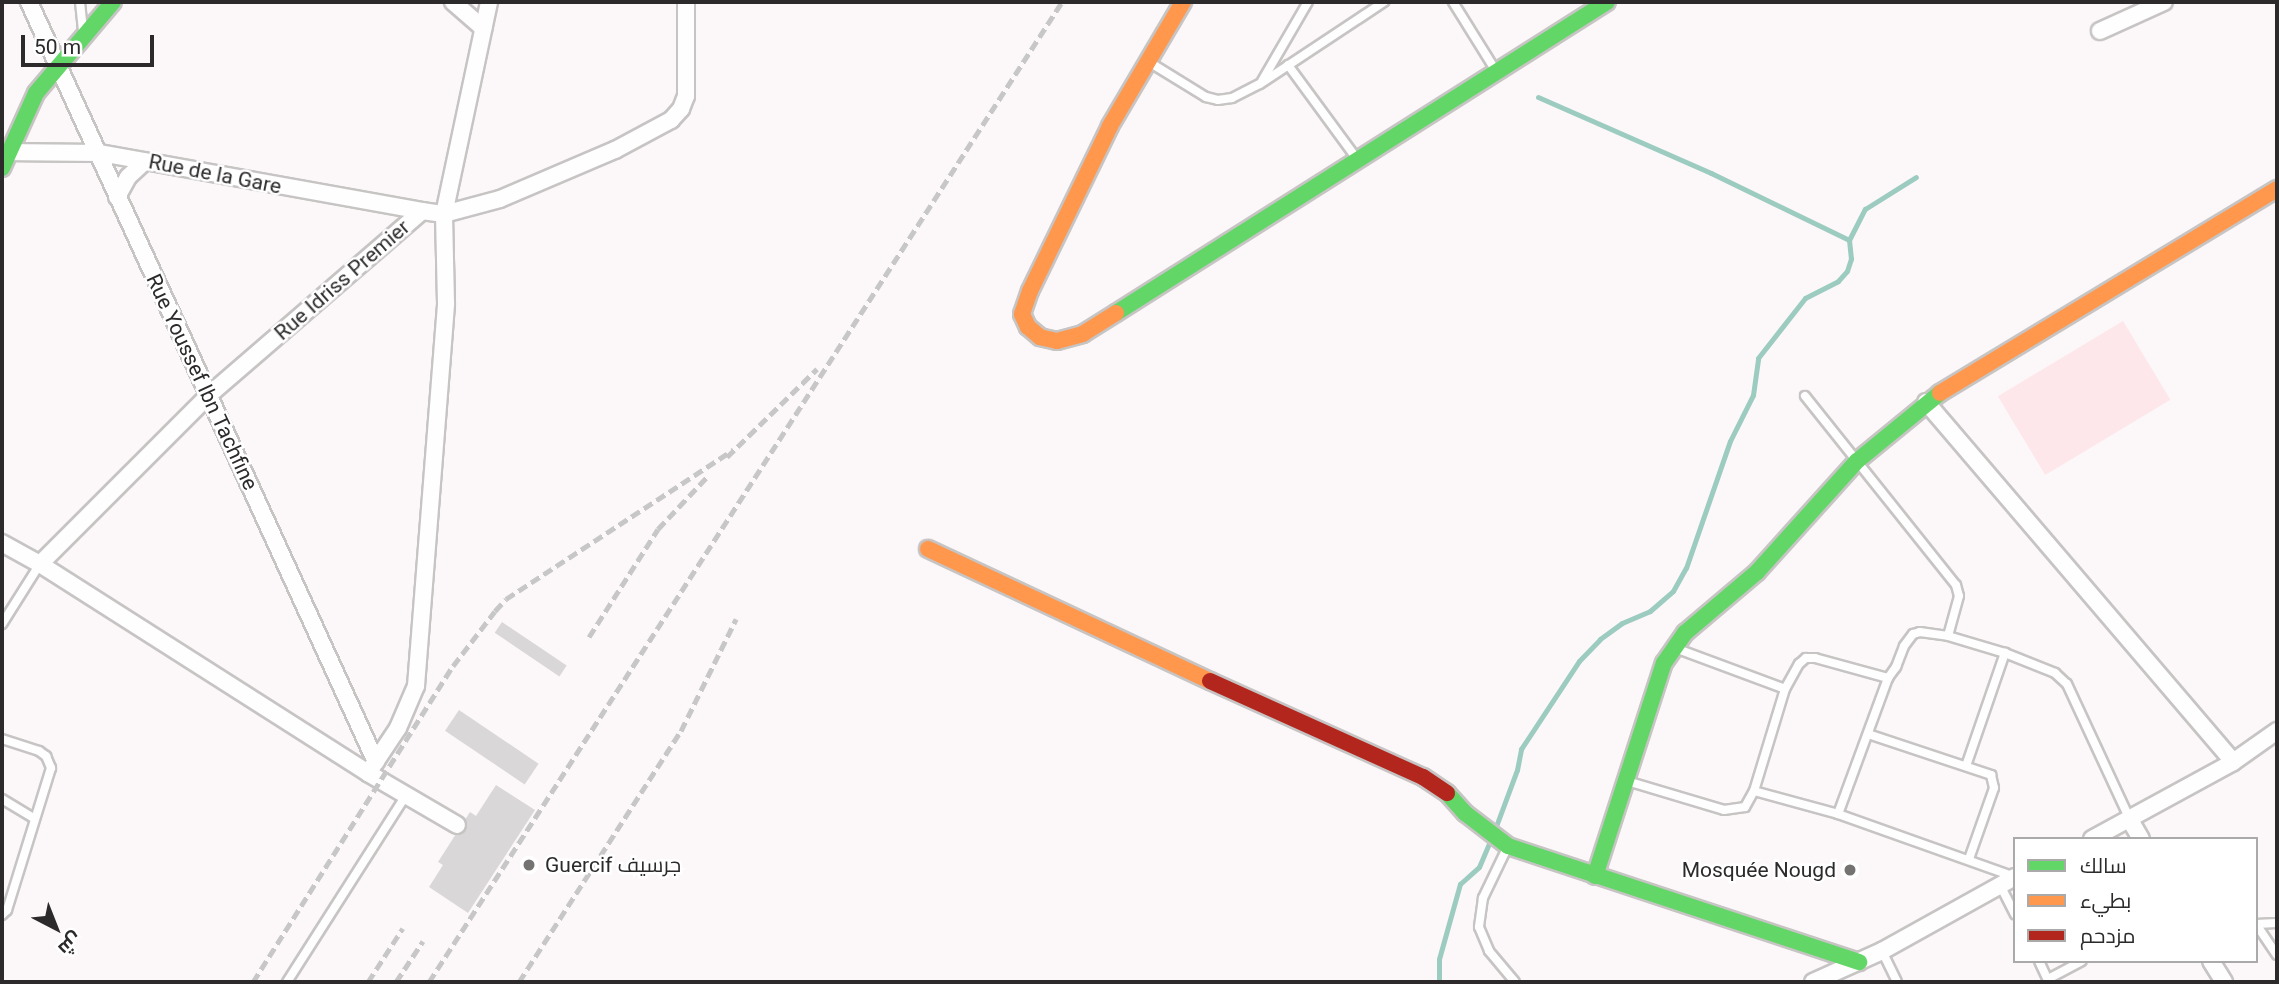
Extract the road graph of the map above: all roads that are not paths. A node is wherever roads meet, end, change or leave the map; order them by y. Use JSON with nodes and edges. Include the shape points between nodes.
{"nodes":[{"id":1,"x":29,"y":2,"type":"edge"},
{"id":2,"x":80,"y":2,"type":"edge"},
{"id":3,"x":113,"y":2,"type":"edge"},
{"id":4,"x":453,"y":2,"type":"edge"},
{"id":5,"x":489,"y":2,"type":"edge"},
{"id":6,"x":686,"y":2,"type":"edge"},
{"id":7,"x":1182,"y":2,"type":"edge"},
{"id":8,"x":1308,"y":2,"type":"edge"},
{"id":9,"x":1384,"y":2,"type":"edge"},
{"id":10,"x":1453,"y":2,"type":"edge"},
{"id":11,"x":1607,"y":2,"type":"edge"},
{"id":12,"x":2164,"y":2,"type":"edge"},
{"id":13,"x":483,"y":28,"type":"junction"},
{"id":14,"x":2100,"y":32,"type":"dead end"},
{"id":15,"x":84,"y":35,"type":"junction"},
{"id":16,"x":1148,"y":61,"type":"junction"},
{"id":17,"x":59,"y":64,"type":"junction"},
{"id":18,"x":1288,"y":65,"type":"junction"},
{"id":19,"x":1496,"y":71,"type":"junction"},
{"id":20,"x":1261,"y":84,"type":"junction"},
{"id":21,"x":100,"y":153,"type":"junction"},
{"id":22,"x":3,"y":158,"type":"edge"},
{"id":23,"x":1357,"y":160,"type":"junction"},
{"id":24,"x":145,"y":161,"type":"junction"},
{"id":25,"x":2277,"y":189,"type":"edge"},
{"id":26,"x":117,"y":197,"type":"junction"},
{"id":27,"x":422,"y":211,"type":"junction"},
{"id":28,"x":444,"y":214,"type":"junction"},
{"id":29,"x":209,"y":395,"type":"junction"},
{"id":30,"x":1805,"y":396,"type":"dead end"},
{"id":31,"x":1926,"y":402,"type":"junction"},
{"id":32,"x":1857,"y":461,"type":"junction"},
{"id":33,"x":2,"y":543,"type":"edge"},
{"id":34,"x":928,"y":549,"type":"dead end"},
{"id":35,"x":40,"y":564,"type":"junction"},
{"id":36,"x":2,"y":625,"type":"edge"},
{"id":37,"x":1948,"y":636,"type":"junction"},
{"id":38,"x":1672,"y":647,"type":"junction"},
{"id":39,"x":2005,"y":653,"type":"junction"},
{"id":40,"x":1888,"y":678,"type":"junction"},
{"id":41,"x":1785,"y":689,"type":"junction"},
{"id":42,"x":2277,"y":731,"type":"edge"},
{"id":43,"x":1868,"y":734,"type":"junction"},
{"id":44,"x":2,"y":739,"type":"edge"},
{"id":45,"x":2233,"y":762,"type":"junction"},
{"id":46,"x":1966,"y":766,"type":"junction"},
{"id":47,"x":372,"y":767,"type":"junction"},
{"id":48,"x":1628,"y":781,"type":"junction"},
{"id":49,"x":1754,"y":791,"type":"junction"},
{"id":50,"x":406,"y":795,"type":"junction"},
{"id":51,"x":2,"y":799,"type":"edge"},
{"id":52,"x":1838,"y":814,"type":"junction"},
{"id":53,"x":34,"y":818,"type":"junction"},
{"id":54,"x":2130,"y":820,"type":"junction"},
{"id":55,"x":457,"y":825,"type":"dead end"},
{"id":56,"x":2096,"y":837,"type":"edge"},
{"id":57,"x":2139,"y":837,"type":"edge"},
{"id":58,"x":1508,"y":846,"type":"junction"},
{"id":59,"x":1969,"y":859,"type":"junction"},
{"id":60,"x":1595,"y":876,"type":"junction"},
{"id":61,"x":2013,"y":876,"type":"edge"},
{"id":62,"x":2013,"y":878,"type":"edge"},
{"id":63,"x":2000,"y":885,"type":"junction"},
{"id":64,"x":2013,"y":910,"type":"edge"},
{"id":65,"x":2,"y":915,"type":"edge"},
{"id":66,"x":2277,"y":923,"type":"edge"},
{"id":67,"x":2258,"y":924,"type":"edge"},
{"id":68,"x":2258,"y":927,"type":"edge"},
{"id":69,"x":1882,"y":951,"type":"junction"},
{"id":70,"x":2277,"y":955,"type":"edge"},
{"id":71,"x":1860,"y":962,"type":"junction"},
{"id":72,"x":2040,"y":963,"type":"edge"},
{"id":73,"x":2079,"y":963,"type":"edge"},
{"id":74,"x":2212,"y":963,"type":"edge"},
{"id":75,"x":2049,"y":981,"type":"edge"},
{"id":76,"x":287,"y":982,"type":"edge"},
{"id":77,"x":1515,"y":982,"type":"edge"},
{"id":78,"x":1813,"y":982,"type":"edge"},
{"id":79,"x":1897,"y":982,"type":"edge"},
{"id":80,"x":2224,"y":982,"type":"edge"}],
"edges":[{"from":1,"to":17,"type":"street","name":"Rue Youssef Ibn Tachfine"},
{"from":2,"to":15,"type":"lane"},
{"from":3,"to":15,"type":"street"},
{"from":4,"to":13,"type":"street"},
{"from":5,"to":13,"type":"street"},
{"from":6,"to":28,"type":"street","via":[[686,96],[671,120],[552,178]]},
{"from":7,"to":16,"type":"street"},
{"from":8,"to":20,"type":"lane"},
{"from":9,"to":18,"type":"lane"},
{"from":10,"to":19,"type":"lane"},
{"from":11,"to":19,"type":"street"},
{"from":12,"to":14,"type":"street"},
{"from":13,"to":28,"type":"street"},
{"from":15,"to":17,"type":"street"},
{"from":16,"to":20,"type":"lane","via":[[1218,100]]},
{"from":16,"to":23,"type":"street","via":[[1110,125],[1030,291],[1022,314],[1040,337],[1057,341],[1083,334]]},
{"from":17,"to":21,"type":"street","name":"Rue Youssef Ibn Tachfine"},
{"from":17,"to":22,"type":"street","via":[[23,116]]},
{"from":18,"to":20,"type":"lane"},
{"from":18,"to":23,"type":"lane"},
{"from":19,"to":23,"type":"street"},
{"from":21,"to":22,"type":"street","name":"Rue de la Gare"},
{"from":21,"to":24,"type":"street","name":"Rue de la Gare"},
{"from":21,"to":26,"type":"street","name":"Rue Youssef Ibn Tachfine"},
{"from":24,"to":26,"type":"street","via":[[128,177]]},
{"from":24,"to":27,"type":"street","name":"Rue de la Gare"},
{"from":25,"to":31,"type":"street"},
{"from":26,"to":29,"type":"street","name":"Rue Youssef Ibn Tachfine"},
{"from":27,"to":28,"type":"street","name":"Rue Idriss Premier"},
{"from":27,"to":29,"type":"street","name":"Rue Idriss Premier"},
{"from":28,"to":47,"type":"street","via":[[446,303],[416,685],[398,728]]},
{"from":29,"to":35,"type":"street","name":"Rue Idriss Premier"},
{"from":29,"to":47,"type":"street","name":"Rue Youssef Ibn Tachfine"},
{"from":30,"to":32,"type":"lane"},
{"from":31,"to":32,"type":"street"},
{"from":31,"to":45,"type":"street"},
{"from":32,"to":37,"type":"lane","via":[[1956,585],[1959,596]]},
{"from":32,"to":38,"type":"street","via":[[1757,572]]},
{"from":33,"to":35,"type":"street"},
{"from":34,"to":58,"type":"street","via":[[1423,777]]},
{"from":35,"to":36,"type":"lane"},
{"from":35,"to":47,"type":"street"},
{"from":37,"to":39,"type":"lane"},
{"from":37,"to":40,"type":"lane","via":[[1913,634]]},
{"from":38,"to":41,"type":"lane"},
{"from":38,"to":48,"type":"street"},
{"from":39,"to":46,"type":"lane"},
{"from":39,"to":54,"type":"lane","via":[[2055,673],[2067,684]]},
{"from":40,"to":41,"type":"lane","via":[[1806,658]]},
{"from":40,"to":43,"type":"lane"},
{"from":41,"to":49,"type":"lane"},
{"from":42,"to":45,"type":"street"},
{"from":43,"to":46,"type":"lane"},
{"from":43,"to":52,"type":"lane"},
{"from":44,"to":53,"type":"lane","via":[[39,751],[50,761]]},
{"from":45,"to":54,"type":"street"},
{"from":46,"to":59,"type":"lane","via":[[1990,775],[1994,788]]},
{"from":47,"to":50,"type":"street"},
{"from":48,"to":49,"type":"lane","via":[[1724,810],[1745,807]]},
{"from":48,"to":60,"type":"street"},
{"from":49,"to":52,"type":"lane"},
{"from":50,"to":55,"type":"street"},
{"from":50,"to":76,"type":"lane"},
{"from":51,"to":53,"type":"lane"},
{"from":52,"to":59,"type":"lane"},
{"from":53,"to":65,"type":"lane"},
{"from":54,"to":56,"type":"street"},
{"from":54,"to":57,"type":"street"},
{"from":58,"to":60,"type":"street"},
{"from":58,"to":77,"type":"lane","via":[[1483,898],[1479,927],[1489,951]]},
{"from":59,"to":61,"type":"lane"},
{"from":60,"to":71,"type":"street"},
{"from":62,"to":63,"type":"street"},
{"from":63,"to":64,"type":"lane"},
{"from":63,"to":69,"type":"street"},
{"from":66,"to":67,"type":"lane"},
{"from":68,"to":70,"type":"lane"},
{"from":69,"to":71,"type":"street"},
{"from":69,"to":79,"type":"lane"},
{"from":71,"to":78,"type":"street"},
{"from":72,"to":75,"type":"lane"},
{"from":73,"to":75,"type":"lane"},
{"from":74,"to":80,"type":"street"}]}
